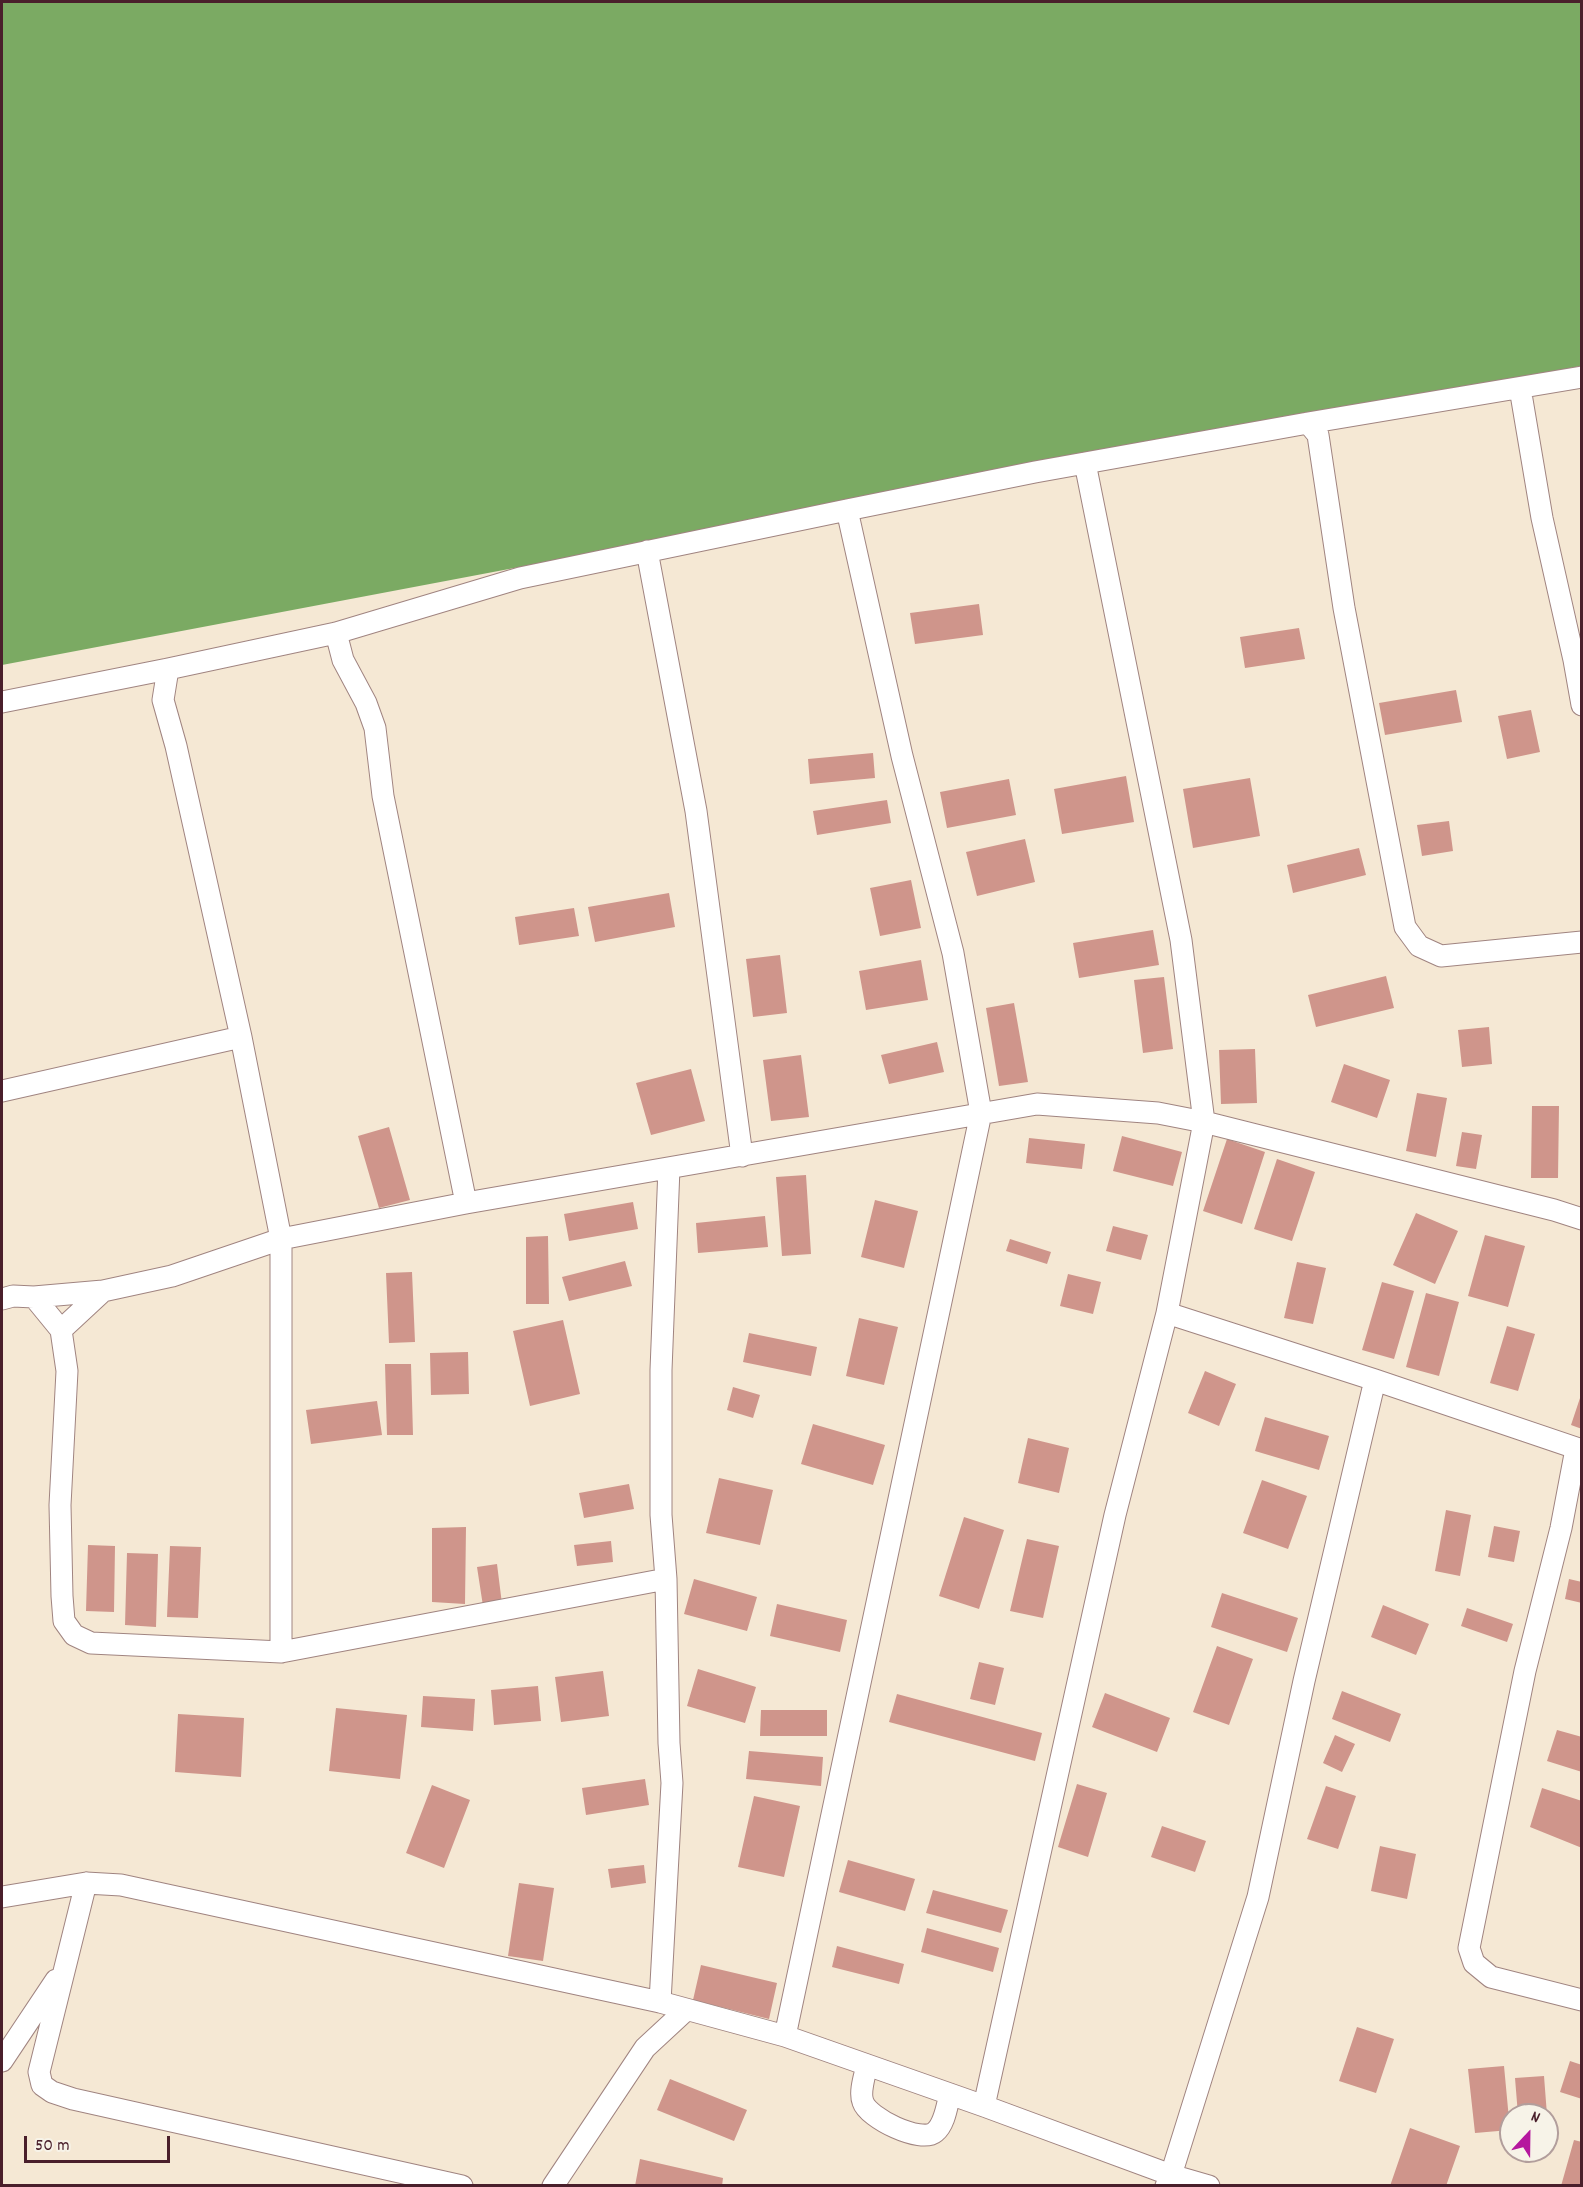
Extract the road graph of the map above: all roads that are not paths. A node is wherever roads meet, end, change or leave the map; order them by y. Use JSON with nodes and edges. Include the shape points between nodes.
{"nodes":[{"id":1,"x":1581,"y":377,"type":"edge"},
{"id":2,"x":1520,"y":388,"type":"junction"},
{"id":3,"x":1308,"y":423,"type":"junction"},
{"id":4,"x":1085,"y":463,"type":"junction"},
{"id":5,"x":847,"y":510,"type":"junction"},
{"id":6,"x":647,"y":551,"type":"junction"},
{"id":7,"x":336,"y":633,"type":"junction"},
{"id":8,"x":168,"y":669,"type":"junction"},
{"id":9,"x":2,"y":702,"type":"edge"},
{"id":10,"x":1581,"y":705,"type":"edge"},
{"id":11,"x":1581,"y":942,"type":"edge"},
{"id":12,"x":241,"y":1037,"type":"junction"},
{"id":13,"x":2,"y":1091,"type":"edge"},
{"id":14,"x":981,"y":1113,"type":"junction"},
{"id":15,"x":1204,"y":1122,"type":"junction"},
{"id":16,"x":742,"y":1156,"type":"junction"},
{"id":17,"x":669,"y":1168,"type":"junction"},
{"id":18,"x":466,"y":1203,"type":"junction"},
{"id":19,"x":1581,"y":1220,"type":"edge"},
{"id":20,"x":281,"y":1239,"type":"junction"},
{"id":21,"x":103,"y":1291,"type":"junction"},
{"id":22,"x":34,"y":1297,"type":"junction"},
{"id":23,"x":2,"y":1299,"type":"edge"},
{"id":24,"x":1167,"y":1313,"type":"junction"},
{"id":25,"x":61,"y":1330,"type":"junction"},
{"id":26,"x":1375,"y":1380,"type":"junction"},
{"id":27,"x":1579,"y":1450,"type":"edge"},
{"id":28,"x":666,"y":1579,"type":"junction"},
{"id":29,"x":281,"y":1652,"type":"junction"},
{"id":30,"x":86,"y":1883,"type":"junction"},
{"id":31,"x":2,"y":1897,"type":"edge"},
{"id":32,"x":64,"y":1967,"type":"junction"},
{"id":33,"x":1581,"y":2000,"type":"edge"},
{"id":34,"x":660,"y":2002,"type":"junction"},
{"id":35,"x":686,"y":2010,"type":"junction"},
{"id":36,"x":784,"y":2036,"type":"junction"},
{"id":37,"x":2,"y":2061,"type":"edge"},
{"id":38,"x":867,"y":2065,"type":"junction"},
{"id":39,"x":950,"y":2094,"type":"junction"},
{"id":40,"x":984,"y":2106,"type":"junction"},
{"id":41,"x":1169,"y":2180,"type":"edge"},
{"id":42,"x":462,"y":2186,"type":"edge"},
{"id":43,"x":553,"y":2186,"type":"edge"},
{"id":44,"x":1209,"y":2186,"type":"edge"}],
"edges":[{"from":1,"to":2,"type":"street"},
{"from":2,"to":3,"type":"street"},
{"from":2,"to":10,"type":"street"},
{"from":3,"to":4,"type":"street"},
{"from":3,"to":11,"type":"street","via":[[1318,435],[1344,608],[1405,927],[1419,946],[1441,956]]},
{"from":4,"to":5,"type":"street"},
{"from":4,"to":15,"type":"street","via":[[1181,940]]},
{"from":5,"to":6,"type":"street"},
{"from":5,"to":14,"type":"street","via":[[902,756],[953,953]]},
{"from":6,"to":7,"type":"street","via":[[520,578]]},
{"from":6,"to":16,"type":"street","via":[[696,811]]},
{"from":7,"to":8,"type":"street"},
{"from":7,"to":18,"type":"street","via":[[343,660],[375,728],[383,796]]},
{"from":8,"to":9,"type":"street"},
{"from":8,"to":12,"type":"street","via":[[163,700]]},
{"from":12,"to":13,"type":"street"},
{"from":12,"to":20,"type":"street"},
{"from":14,"to":15,"type":"street","via":[[1037,1104],[1158,1113]]},
{"from":14,"to":16,"type":"street"},
{"from":14,"to":36,"type":"street"},
{"from":15,"to":19,"type":"street"},
{"from":15,"to":24,"type":"street"},
{"from":16,"to":17,"type":"street"},
{"from":17,"to":18,"type":"street"},
{"from":17,"to":28,"type":"street","via":[[661,1370],[661,1515]]},
{"from":18,"to":20,"type":"street"},
{"from":20,"to":21,"type":"street","via":[[172,1276]]},
{"from":20,"to":29,"type":"street"},
{"from":21,"to":22,"type":"street"},
{"from":21,"to":25,"type":"street"},
{"from":22,"to":23,"type":"street"},
{"from":22,"to":25,"type":"street"},
{"from":24,"to":26,"type":"street"},
{"from":24,"to":40,"type":"street","via":[[1113,1527]]},
{"from":25,"to":29,"type":"street","via":[[67,1371],[60,1505],[64,1621],[74,1635],[91,1643]]},
{"from":26,"to":27,"type":"street"},
{"from":26,"to":41,"type":"street","via":[[1258,1897]]},
{"from":27,"to":33,"type":"street","via":[[1525,1671],[1469,1948],[1474,1963],[1491,1977]]},
{"from":28,"to":29,"type":"street"},
{"from":28,"to":34,"type":"street","via":[[672,1783]]},
{"from":30,"to":31,"type":"street"},
{"from":30,"to":32,"type":"street"},
{"from":30,"to":34,"type":"street","via":[[121,1885]]},
{"from":32,"to":37,"type":"street"},
{"from":32,"to":42,"type":"street","via":[[39,2072],[42,2085],[52,2092]]},
{"from":34,"to":35,"type":"street"},
{"from":35,"to":36,"type":"street"},
{"from":35,"to":43,"type":"street","via":[[645,2048]]},
{"from":36,"to":38,"type":"street"},
{"from":38,"to":39,"type":"street"},
{"from":38,"to":39,"type":"street","via":[[862,2101],[882,2122],[928,2136],[936,2132],[943,2120]]},
{"from":39,"to":40,"type":"street"},
{"from":40,"to":41,"type":"street"},
{"from":41,"to":44,"type":"street"}]}
